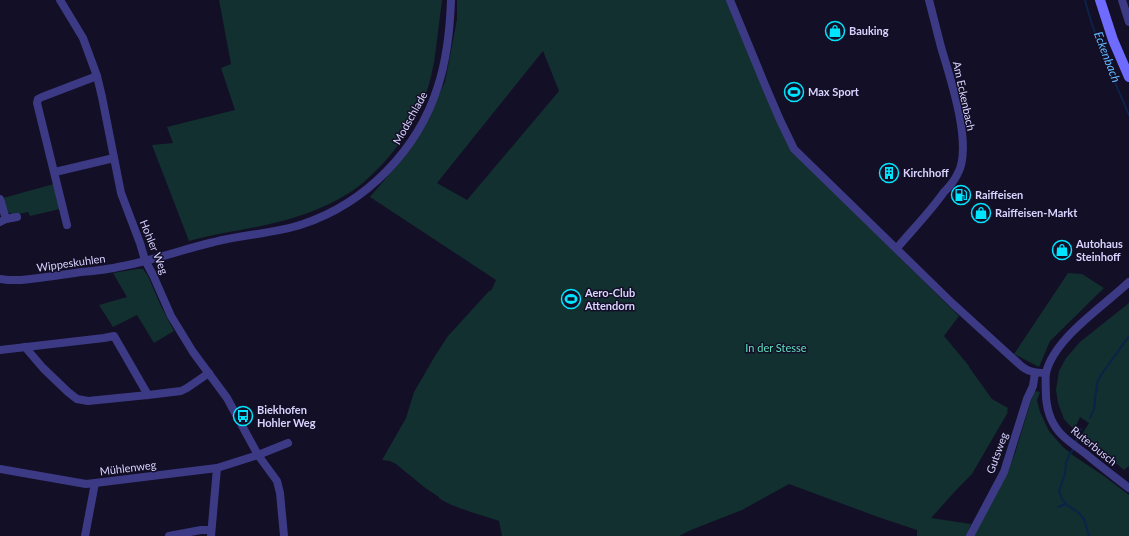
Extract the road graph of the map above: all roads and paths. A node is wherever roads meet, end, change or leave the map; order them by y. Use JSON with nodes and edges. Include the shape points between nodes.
{"nodes":[{"id":1,"x":60,"y":0,"type":"edge"},
{"id":2,"x":451,"y":0,"type":"edge"},
{"id":3,"x":730,"y":0,"type":"edge"},
{"id":4,"x":928,"y":0,"type":"edge"},
{"id":5,"x":1100,"y":0,"type":"edge"},
{"id":6,"x":1122,"y":0,"type":"edge"},
{"id":7,"x":1129,"y":22,"type":"edge"},
{"id":8,"x":97,"y":76,"type":"junction"},
{"id":9,"x":1129,"y":77,"type":"edge"},
{"id":10,"x":114,"y":158,"type":"junction"},
{"id":11,"x":55,"y":172,"type":"junction"},
{"id":12,"x":0,"y":199,"type":"edge"},
{"id":13,"x":17,"y":217,"type":"dead end"},
{"id":14,"x":3,"y":221,"type":"edge"},
{"id":15,"x":67,"y":225,"type":"dead end"},
{"id":16,"x":897,"y":248,"type":"junction"},
{"id":17,"x":145,"y":260,"type":"junction"},
{"id":18,"x":0,"y":279,"type":"edge"},
{"id":19,"x":1129,"y":282,"type":"edge"},
{"id":20,"x":25,"y":347,"type":"junction"},
{"id":21,"x":0,"y":350,"type":"edge"},
{"id":22,"x":1035,"y":373,"type":"junction"},
{"id":23,"x":1046,"y":373,"type":"junction"},
{"id":24,"x":209,"y":374,"type":"junction"},
{"id":25,"x":148,"y":395,"type":"junction"},
{"id":26,"x":288,"y":443,"type":"dead end"},
{"id":27,"x":258,"y":455,"type":"junction"},
{"id":28,"x":217,"y":468,"type":"junction"},
{"id":29,"x":0,"y":469,"type":"edge"},
{"id":30,"x":95,"y":483,"type":"junction"},
{"id":31,"x":1129,"y":488,"type":"edge"},
{"id":32,"x":211,"y":533,"type":"edge"},
{"id":33,"x":85,"y":536,"type":"edge"},
{"id":34,"x":169,"y":536,"type":"edge"},
{"id":35,"x":284,"y":536,"type":"edge"},
{"id":36,"x":970,"y":536,"type":"edge"}],
"edges":[{"from":1,"to":8,"type":"street","name":"Hohler Weg","via":[[83,38]]},
{"from":2,"to":17,"type":"street","name":"Modschlade","via":[[447,50],[434,96],[413,139],[398,160],[378,180],[335,210],[303,224],[216,241]]},
{"from":3,"to":16,"type":"street","via":[[794,149]]},
{"from":4,"to":16,"type":"street","name":"Am Eckenbach","via":[[958,108],[962,160],[957,175],[930,211]]},
{"from":5,"to":9,"type":"main road"},
{"from":6,"to":7,"type":"street"},
{"from":8,"to":10,"type":"street","name":"Hohler Weg"},
{"from":8,"to":11,"type":"street","via":[[38,99],[38,110]]},
{"from":10,"to":11,"type":"street"},
{"from":10,"to":17,"type":"street","name":"Hohler Weg","via":[[121,193]]},
{"from":11,"to":15,"type":"street"},
{"from":12,"to":14,"type":"street"},
{"from":13,"to":14,"type":"street"},
{"from":16,"to":22,"type":"street","via":[[1000,348],[1024,369]]},
{"from":17,"to":18,"type":"street","name":"Wippeskuhlen","via":[[122,267],[34,279]]},
{"from":17,"to":24,"type":"street","name":"Hohler Weg","via":[[171,316]]},
{"from":19,"to":23,"type":"street","name":"Ruterbusch","via":[[1079,325],[1060,346]]},
{"from":20,"to":21,"type":"street"},
{"from":20,"to":25,"type":"street","via":[[43,368],[77,399],[88,401]]},
{"from":20,"to":25,"type":"street","via":[[114,336]]},
{"from":22,"to":23,"type":"street"},
{"from":22,"to":36,"type":"street","name":"Gutsweg","via":[[1004,472]]},
{"from":23,"to":31,"type":"street","name":"Ruterbusch","via":[[1047,404],[1057,430]]},
{"from":24,"to":25,"type":"street","via":[[181,391]]},
{"from":24,"to":27,"type":"street","name":"Hohler Weg","via":[[227,398]]},
{"from":26,"to":27,"type":"street"},
{"from":27,"to":28,"type":"street","name":"Mühlenweg"},
{"from":27,"to":35,"type":"street","name":"Hohler Weg","via":[[279,486]]},
{"from":28,"to":30,"type":"street","name":"Mühlenweg"},
{"from":28,"to":32,"type":"street"},
{"from":29,"to":30,"type":"street","name":"Mühlenweg","via":[[86,484]]},
{"from":30,"to":33,"type":"street"},
{"from":32,"to":34,"type":"street","via":[[201,530]]}]}
